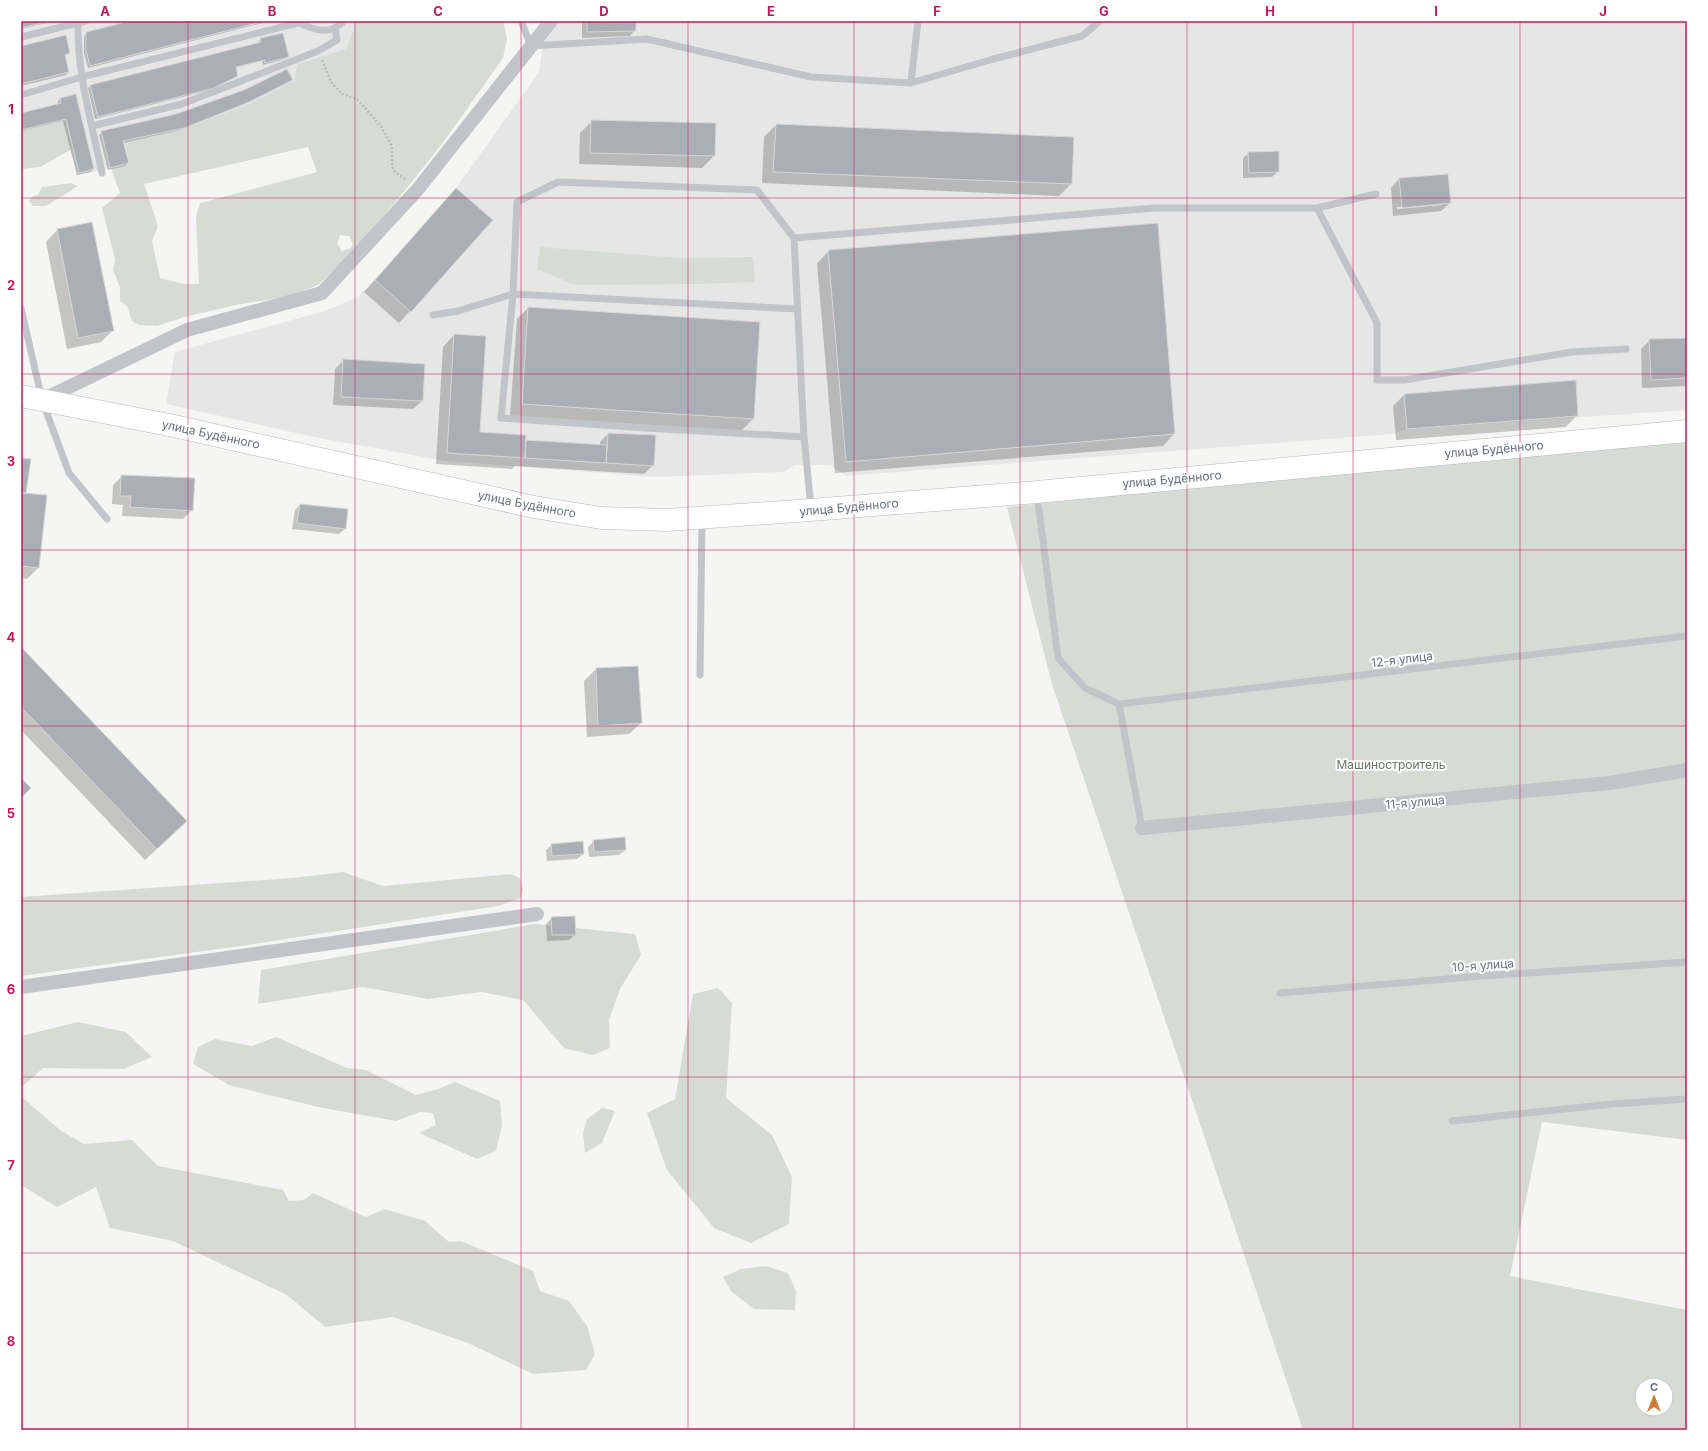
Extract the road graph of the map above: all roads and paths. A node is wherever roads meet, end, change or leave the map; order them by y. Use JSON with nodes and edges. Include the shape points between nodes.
{"nodes":[{"id":1,"x":342,"y":21,"type":"edge"},
{"id":2,"x":521,"y":21,"type":"edge"},
{"id":3,"x":551,"y":21,"type":"edge"},
{"id":4,"x":918,"y":21,"type":"edge"},
{"id":5,"x":1100,"y":21,"type":"edge"},
{"id":6,"x":82,"y":22,"type":"edge"},
{"id":7,"x":298,"y":22,"type":"edge"},
{"id":8,"x":335,"y":29,"type":"junction"},
{"id":9,"x":21,"y":37,"type":"edge"},
{"id":10,"x":531,"y":46,"type":"junction"},
{"id":11,"x":318,"y":51,"type":"junction"},
{"id":12,"x":82,"y":77,"type":"junction"},
{"id":13,"x":911,"y":83,"type":"junction"},
{"id":14,"x":21,"y":95,"type":"edge"},
{"id":15,"x":92,"y":126,"type":"junction"},
{"id":16,"x":102,"y":173,"type":"dead end"},
{"id":17,"x":418,"y":189,"type":"junction"},
{"id":18,"x":1376,"y":194,"type":"dead end"},
{"id":19,"x":1317,"y":208,"type":"junction"},
{"id":20,"x":794,"y":238,"type":"junction"},
{"id":21,"x":513,"y":294,"type":"junction"},
{"id":22,"x":21,"y":308,"type":"edge"},
{"id":23,"x":797,"y":309,"type":"junction"},
{"id":24,"x":433,"y":315,"type":"dead end"},
{"id":25,"x":1626,"y":349,"type":"dead end"},
{"id":26,"x":21,"y":396,"type":"edge"},
{"id":27,"x":42,"y":400,"type":"junction"},
{"id":28,"x":1687,"y":431,"type":"edge"},
{"id":29,"x":804,"y":436,"type":"junction"},
{"id":30,"x":1037,"y":492,"type":"junction"},
{"id":31,"x":812,"y":510,"type":"junction"},
{"id":32,"x":702,"y":517,"type":"junction"},
{"id":33,"x":107,"y":519,"type":"dead end"},
{"id":34,"x":1687,"y":636,"type":"edge"},
{"id":35,"x":700,"y":675,"type":"dead end"},
{"id":36,"x":1119,"y":704,"type":"junction"},
{"id":37,"x":1687,"y":770,"type":"edge"},
{"id":38,"x":1142,"y":828,"type":"joint"},
{"id":39,"x":538,"y":914,"type":"dead end"},
{"id":40,"x":1687,"y":962,"type":"edge"},
{"id":41,"x":21,"y":987,"type":"edge"},
{"id":42,"x":1280,"y":993,"type":"dead end"},
{"id":43,"x":1687,"y":1099,"type":"edge"},
{"id":44,"x":1452,"y":1121,"type":"dead end"}],
"edges":[{"from":1,"to":8,"type":"lane"},
{"from":2,"to":10,"type":"lane"},
{"from":3,"to":10,"type":"street"},
{"from":4,"to":13,"type":"lane"},
{"from":5,"to":13,"type":"lane","via":[[1082,36]]},
{"from":6,"to":9,"type":"lane"},
{"from":6,"to":12,"type":"lane","via":[[78,46]]},
{"from":7,"to":8,"type":"lane","via":[[317,31]]},
{"from":7,"to":12,"type":"lane"},
{"from":8,"to":11,"type":"lane","via":[[337,40]]},
{"from":10,"to":13,"type":"lane","via":[[647,39],[812,77]]},
{"from":10,"to":17,"type":"street"},
{"from":11,"to":15,"type":"lane","via":[[182,104]]},
{"from":11,"to":17,"type":"path","via":[[331,82],[342,94],[357,99],[383,130],[392,146],[392,167],[395,172]]},
{"from":12,"to":14,"type":"lane"},
{"from":12,"to":15,"type":"lane"},
{"from":15,"to":16,"type":"lane"},
{"from":17,"to":27,"type":"street","via":[[322,293],[187,330]]},
{"from":18,"to":19,"type":"lane"},
{"from":19,"to":20,"type":"lane","via":[[1155,208]]},
{"from":19,"to":25,"type":"lane","via":[[1377,323],[1377,380],[1404,380],[1572,352]]},
{"from":20,"to":21,"type":"lane","via":[[757,190],[558,182],[517,202]]},
{"from":20,"to":23,"type":"lane"},
{"from":21,"to":23,"type":"lane"},
{"from":21,"to":24,"type":"lane","via":[[458,311]]},
{"from":21,"to":29,"type":"lane","via":[[501,418]]},
{"from":22,"to":27,"type":"lane"},
{"from":23,"to":29,"type":"lane"},
{"from":26,"to":27,"type":"main road","name":"улица Будённого"},
{"from":27,"to":32,"type":"main road","name":"улица Будённого","via":[[174,426],[534,507],[601,518],[667,520]]},
{"from":27,"to":33,"type":"lane","via":[[69,473]]},
{"from":28,"to":30,"type":"main road","name":"улица Будённого"},
{"from":29,"to":31,"type":"lane"},
{"from":30,"to":31,"type":"main road","name":"улица Будённого"},
{"from":30,"to":36,"type":"lane","via":[[1058,658],[1085,688]]},
{"from":31,"to":32,"type":"main road","name":"улица Будённого"},
{"from":32,"to":35,"type":"lane"},
{"from":34,"to":36,"type":"lane","name":"12-я улица"},
{"from":36,"to":38,"type":"lane"},
{"from":37,"to":38,"type":"street","name":"11-я улица","via":[[1609,783]]},
{"from":39,"to":41,"type":"street"},
{"from":40,"to":42,"type":"lane","name":"10-я улица"},
{"from":43,"to":44,"type":"lane","via":[[1612,1104]]}]}
